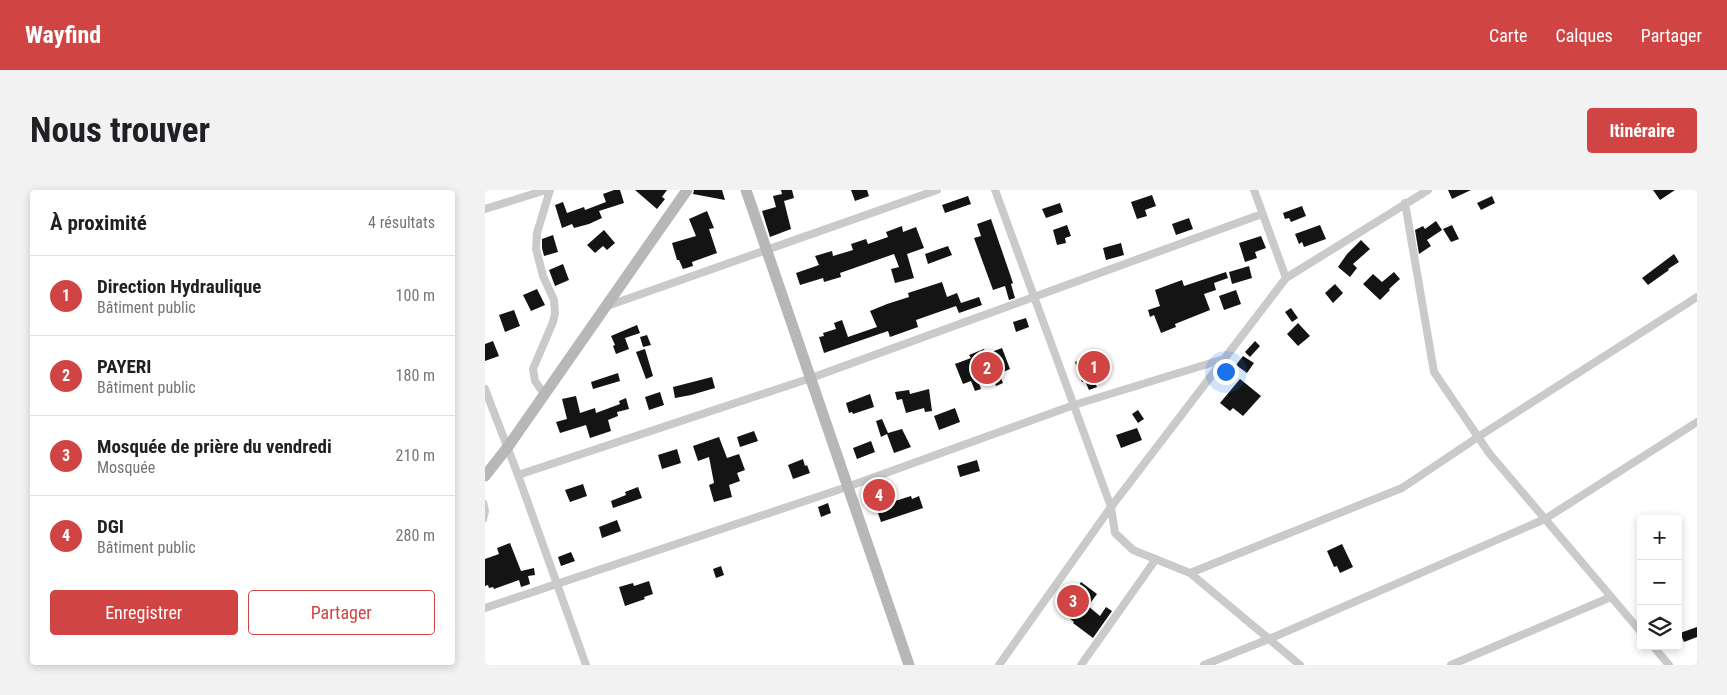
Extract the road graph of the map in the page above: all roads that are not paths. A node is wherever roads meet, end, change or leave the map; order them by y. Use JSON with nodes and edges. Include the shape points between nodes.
{"nodes":[{"id":1,"x":546,"y":190,"type":"edge"},
{"id":2,"x":550,"y":190,"type":"edge"},
{"id":3,"x":687,"y":190,"type":"edge"},
{"id":4,"x":746,"y":190,"type":"edge"},
{"id":5,"x":937,"y":190,"type":"edge"},
{"id":6,"x":995,"y":190,"type":"edge"},
{"id":7,"x":1254,"y":190,"type":"edge"},
{"id":8,"x":1428,"y":190,"type":"edge"},
{"id":9,"x":1405,"y":204,"type":"junction"},
{"id":10,"x":485,"y":209,"type":"edge"},
{"id":11,"x":1262,"y":214,"type":"junction"},
{"id":12,"x":767,"y":250,"type":"junction"},
{"id":13,"x":1286,"y":278,"type":"junction"},
{"id":14,"x":1034,"y":297,"type":"junction"},
{"id":15,"x":1697,"y":297,"type":"edge"},
{"id":16,"x":605,"y":306,"type":"junction"},
{"id":17,"x":1225,"y":359,"type":"junction"},
{"id":18,"x":811,"y":378,"type":"junction"},
{"id":19,"x":485,"y":389,"type":"edge"},
{"id":20,"x":544,"y":394,"type":"junction"},
{"id":21,"x":1074,"y":405,"type":"junction"},
{"id":22,"x":1697,"y":422,"type":"edge"},
{"id":23,"x":1478,"y":437,"type":"junction"},
{"id":24,"x":507,"y":448,"type":"junction"},
{"id":25,"x":485,"y":476,"type":"edge"},
{"id":26,"x":518,"y":476,"type":"junction"},
{"id":27,"x":847,"y":487,"type":"junction"},
{"id":28,"x":485,"y":502,"type":"edge"},
{"id":29,"x":1111,"y":507,"type":"junction"},
{"id":30,"x":1545,"y":519,"type":"junction"},
{"id":31,"x":485,"y":520,"type":"edge"},
{"id":32,"x":1156,"y":559,"type":"junction"},
{"id":33,"x":1189,"y":573,"type":"junction"},
{"id":34,"x":557,"y":584,"type":"junction"},
{"id":35,"x":1611,"y":597,"type":"junction"},
{"id":36,"x":485,"y":608,"type":"edge"},
{"id":37,"x":1637,"y":627,"type":"edge"},
{"id":38,"x":1269,"y":639,"type":"junction"},
{"id":39,"x":1656,"y":650,"type":"edge"},
{"id":40,"x":586,"y":665,"type":"edge"},
{"id":41,"x":909,"y":665,"type":"edge"},
{"id":42,"x":999,"y":665,"type":"edge"},
{"id":43,"x":1081,"y":665,"type":"edge"},
{"id":44,"x":1204,"y":665,"type":"edge"},
{"id":45,"x":1300,"y":665,"type":"edge"},
{"id":46,"x":1451,"y":665,"type":"edge"},
{"id":47,"x":1669,"y":665,"type":"edge"}],
"edges":[{"from":1,"to":10,"type":"street"},
{"from":2,"to":20,"type":"street","via":[[540,218],[536,249],[555,313],[533,369],[535,381]]},
{"from":3,"to":16,"type":"street"},
{"from":4,"to":12,"type":"street"},
{"from":5,"to":12,"type":"street"},
{"from":6,"to":14,"type":"street"},
{"from":7,"to":11,"type":"street"},
{"from":8,"to":9,"type":"street"},
{"from":9,"to":13,"type":"street"},
{"from":9,"to":23,"type":"street","via":[[1434,372]]},
{"from":11,"to":13,"type":"street"},
{"from":11,"to":14,"type":"street"},
{"from":12,"to":16,"type":"street"},
{"from":12,"to":18,"type":"street"},
{"from":13,"to":17,"type":"street"},
{"from":14,"to":18,"type":"street"},
{"from":14,"to":21,"type":"street"},
{"from":15,"to":23,"type":"street"},
{"from":16,"to":20,"type":"street"},
{"from":17,"to":21,"type":"street"},
{"from":17,"to":29,"type":"street"},
{"from":18,"to":26,"type":"street"},
{"from":18,"to":27,"type":"street"},
{"from":19,"to":24,"type":"street"},
{"from":20,"to":24,"type":"street"},
{"from":21,"to":27,"type":"street"},
{"from":21,"to":29,"type":"street"},
{"from":22,"to":30,"type":"street"},
{"from":23,"to":30,"type":"street"},
{"from":23,"to":33,"type":"street","via":[[1402,488]]},
{"from":24,"to":25,"type":"street"},
{"from":24,"to":26,"type":"street"},
{"from":26,"to":34,"type":"street"},
{"from":27,"to":34,"type":"street"},
{"from":27,"to":41,"type":"street"},
{"from":28,"to":31,"type":"lane"},
{"from":29,"to":32,"type":"street","via":[[1115,533],[1133,550]]},
{"from":29,"to":42,"type":"street"},
{"from":30,"to":35,"type":"street"},
{"from":30,"to":38,"type":"street"},
{"from":32,"to":33,"type":"street"},
{"from":32,"to":43,"type":"street"},
{"from":33,"to":38,"type":"street"},
{"from":34,"to":36,"type":"street"},
{"from":34,"to":40,"type":"street"},
{"from":35,"to":37,"type":"street"},
{"from":35,"to":46,"type":"street"},
{"from":38,"to":44,"type":"street"},
{"from":38,"to":45,"type":"street"},
{"from":39,"to":47,"type":"street"}]}
